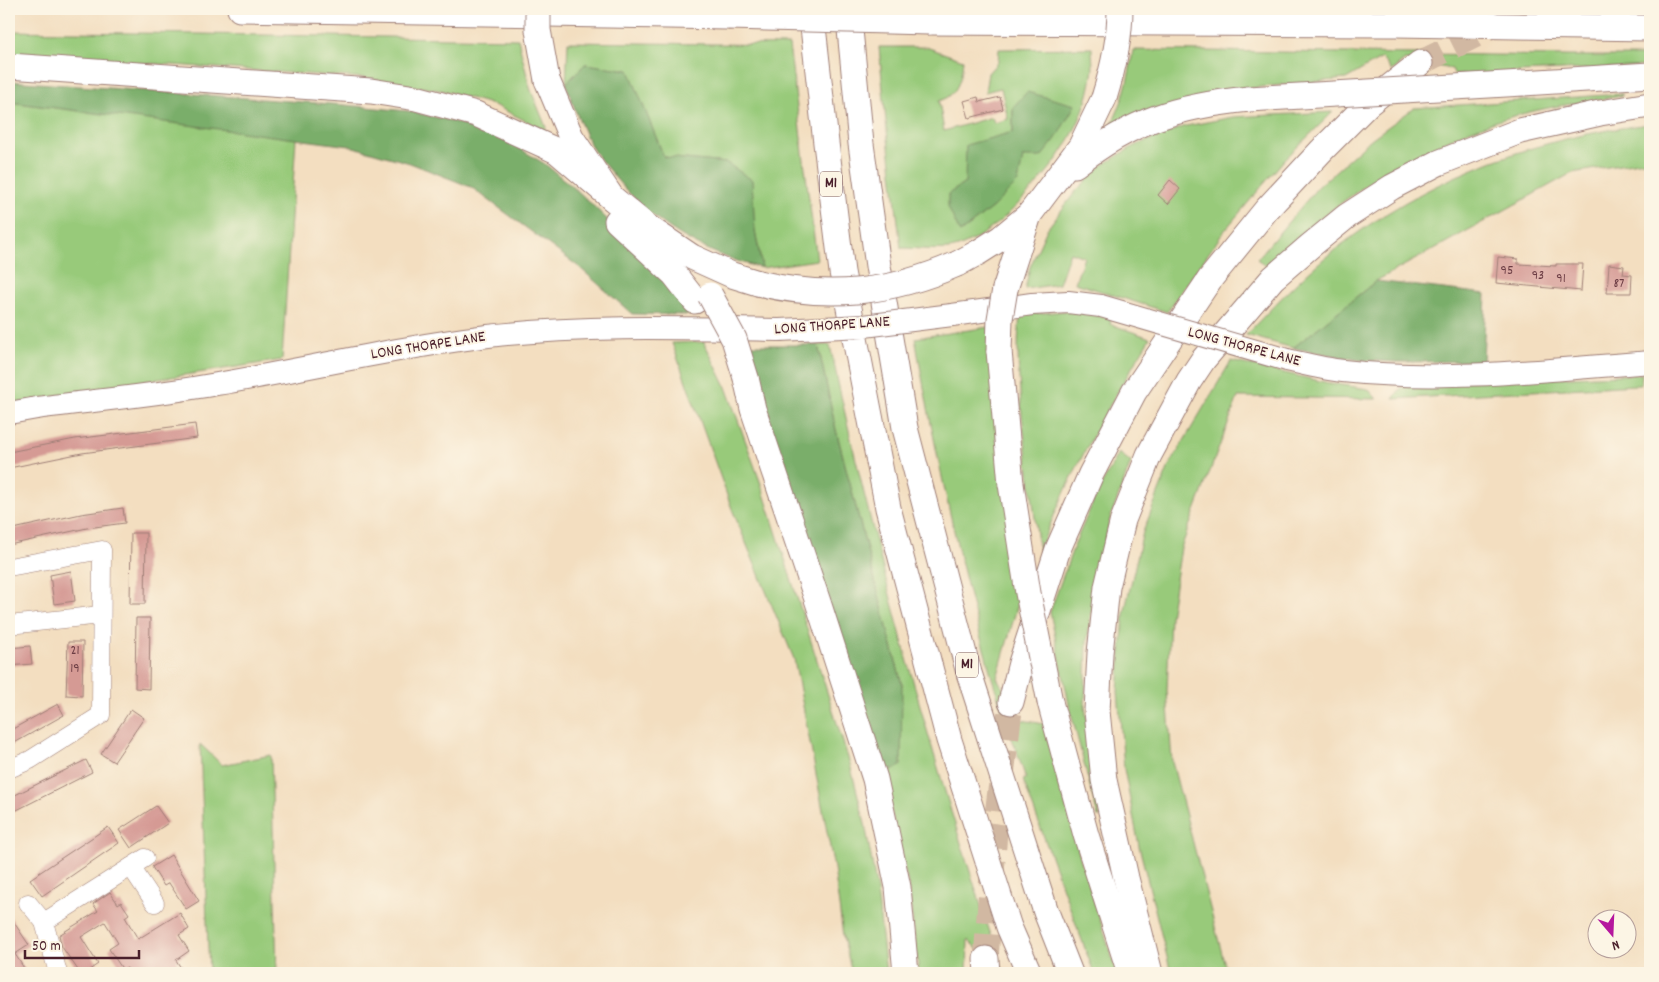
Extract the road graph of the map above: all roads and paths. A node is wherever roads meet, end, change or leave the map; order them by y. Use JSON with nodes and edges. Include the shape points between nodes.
{"nodes":[{"id":1,"x":240,"y":9,"type":"edge"},
{"id":2,"x":538,"y":9,"type":"edge"},
{"id":3,"x":811,"y":9,"type":"edge"},
{"id":4,"x":848,"y":9,"type":"edge"},
{"id":5,"x":1120,"y":9,"type":"edge"},
{"id":6,"x":1650,"y":28,"type":"edge"},
{"id":7,"x":1420,"y":64,"type":"tunnel mouth"},
{"id":8,"x":9,"y":66,"type":"edge"},
{"id":9,"x":1650,"y":75,"type":"edge"},
{"id":10,"x":1650,"y":105,"type":"edge"},
{"id":11,"x":507,"y":127,"type":"junction"},
{"id":12,"x":1059,"y":177,"type":"junction"},
{"id":13,"x":612,"y":198,"type":"junction"},
{"id":14,"x":1030,"y":214,"type":"junction"},
{"id":15,"x":672,"y":244,"type":"junction"},
{"id":16,"x":702,"y":298,"type":"junction"},
{"id":17,"x":1650,"y":362,"type":"edge"},
{"id":18,"x":9,"y":413,"type":"edge"},
{"id":19,"x":9,"y":567,"type":"edge"},
{"id":20,"x":101,"y":615,"type":"junction"},
{"id":21,"x":9,"y":625,"type":"edge"},
{"id":22,"x":1012,"y":702,"type":"tunnel mouth"},
{"id":23,"x":9,"y":769,"type":"edge"},
{"id":24,"x":28,"y":903,"type":"dead end"},
{"id":25,"x":155,"y":903,"type":"dead end"},
{"id":26,"x":44,"y":922,"type":"junction"},
{"id":27,"x":58,"y":973,"type":"edge"},
{"id":28,"x":906,"y":973,"type":"edge"},
{"id":29,"x":1028,"y":973,"type":"edge"},
{"id":30,"x":1070,"y":973,"type":"edge"},
{"id":31,"x":1130,"y":973,"type":"edge"},
{"id":32,"x":1150,"y":973,"type":"edge"}],
"edges":[{"from":1,"to":6,"type":"highway","bridge":true,"via":[[929,22]]},
{"from":2,"to":13,"type":"highway","bridge":true,"via":[[538,30],[547,80],[571,137]]},
{"from":3,"to":29,"type":"highway","number":"M1","via":[[842,272],[888,508],[949,740],[1009,928]]},
{"from":4,"to":30,"type":"highway","number":"M1","via":[[861,144],[905,428],[969,673],[1046,912]]},
{"from":5,"to":12,"type":"highway","bridge":true,"via":[[1112,73],[1104,98],[1082,146]]},
{"from":7,"to":22,"type":"highway","via":[[1368,104],[1267,209],[1210,279],[1134,392],[1091,474],[1058,549],[1021,663]]},
{"from":8,"to":11,"type":"highway","via":[[371,91],[416,98],[476,114]]},
{"from":9,"to":12,"type":"highway","bridge":true,"via":[[1212,103],[1145,121],[1096,148]]},
{"from":10,"to":32,"type":"highway","via":[[1520,131],[1438,163],[1392,187],[1347,216],[1273,278],[1189,381],[1148,455],[1123,520],[1106,587],[1100,654],[1098,711],[1104,780]]},
{"from":11,"to":13,"type":"highway","via":[[556,151]]},
{"from":11,"to":16,"type":"highway","via":[[547,158]]},
{"from":12,"to":14,"type":"highway"},
{"from":13,"to":15,"type":"highway"},
{"from":14,"to":15,"type":"highway","bridge":true,"via":[[1001,238],[957,264],[912,282],[866,291],[809,292],[778,288],[710,266]]},
{"from":14,"to":31,"type":"highway","bridge":true,"via":[[1005,289],[1000,319],[999,350],[1011,484],[1050,702],[1086,835]]},
{"from":15,"to":16,"type":"highway","via":[[692,269]]},
{"from":16,"to":28,"type":"highway","bridge":true,"via":[[734,339],[742,379],[875,779],[898,887]]},
{"from":17,"to":18,"type":"main road","name":"LONG THORPE LANE","bridge":true,"via":[[1458,374],[1357,372],[1287,360],[1101,306],[1068,302],[864,326],[779,330],[578,328],[488,336],[406,348],[214,385]]},
{"from":19,"to":20,"type":"street","via":[[102,550]]},
{"from":20,"to":21,"type":"street"},
{"from":20,"to":23,"type":"street","via":[[101,715],[30,760]]},
{"from":24,"to":26,"type":"street"},
{"from":25,"to":26,"type":"street","via":[[138,862]]},
{"from":26,"to":27,"type":"street"}]}
